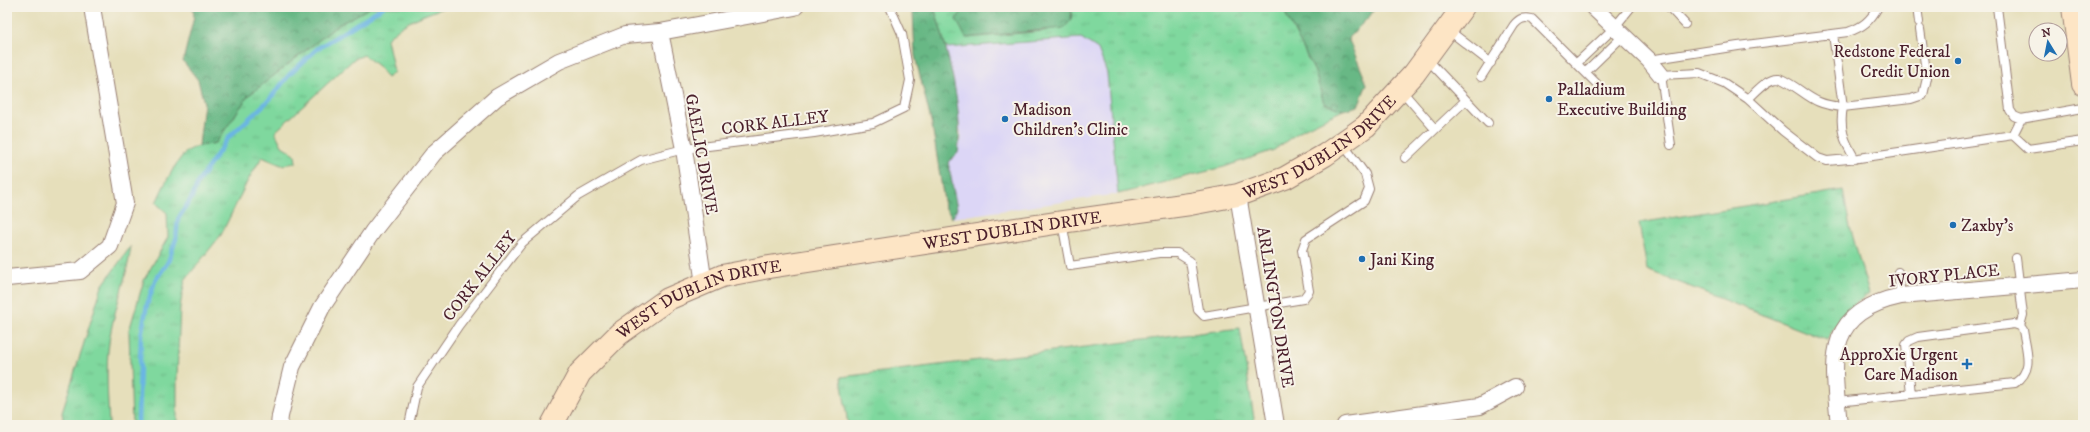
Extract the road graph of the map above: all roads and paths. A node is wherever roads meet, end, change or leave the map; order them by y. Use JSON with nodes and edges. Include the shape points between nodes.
{"nodes":[{"id":1,"x":92,"y":7,"type":"edge"},
{"id":2,"x":795,"y":7,"type":"edge"},
{"id":3,"x":890,"y":7,"type":"edge"},
{"id":4,"x":1463,"y":7,"type":"edge"},
{"id":5,"x":1593,"y":7,"type":"edge"},
{"id":6,"x":1631,"y":7,"type":"edge"},
{"id":7,"x":1669,"y":7,"type":"edge"},
{"id":8,"x":1878,"y":7,"type":"edge"},
{"id":9,"x":1917,"y":7,"type":"edge"},
{"id":10,"x":1997,"y":7,"type":"edge"},
{"id":11,"x":2077,"y":8,"type":"edge"},
{"id":12,"x":1685,"y":24,"type":"dead end"},
{"id":13,"x":1446,"y":28,"type":"junction"},
{"id":14,"x":660,"y":32,"type":"junction"},
{"id":15,"x":1618,"y":32,"type":"junction"},
{"id":16,"x":1833,"y":34,"type":"junction"},
{"id":17,"x":2081,"y":49,"type":"edge"},
{"id":18,"x":1425,"y":57,"type":"junction"},
{"id":19,"x":1649,"y":60,"type":"junction"},
{"id":20,"x":1491,"y":63,"type":"junction"},
{"id":21,"x":1577,"y":63,"type":"junction"},
{"id":22,"x":1586,"y":72,"type":"junction"},
{"id":23,"x":1661,"y":75,"type":"junction"},
{"id":24,"x":1481,"y":78,"type":"dead end"},
{"id":25,"x":1596,"y":83,"type":"dead end"},
{"id":26,"x":2083,"y":84,"type":"edge"},
{"id":27,"x":1400,"y":90,"type":"junction"},
{"id":28,"x":1748,"y":99,"type":"junction"},
{"id":29,"x":1466,"y":100,"type":"junction"},
{"id":30,"x":1843,"y":107,"type":"junction"},
{"id":31,"x":2083,"y":108,"type":"edge"},
{"id":32,"x":2021,"y":119,"type":"junction"},
{"id":33,"x":1488,"y":123,"type":"dead end"},
{"id":34,"x":1435,"y":129,"type":"junction"},
{"id":35,"x":2013,"y":135,"type":"junction"},
{"id":36,"x":2083,"y":141,"type":"edge"},
{"id":37,"x":1342,"y":143,"type":"junction"},
{"id":38,"x":1671,"y":145,"type":"dead end"},
{"id":39,"x":684,"y":149,"type":"junction"},
{"id":40,"x":1405,"y":158,"type":"dead end"},
{"id":41,"x":1855,"y":159,"type":"junction"},
{"id":42,"x":1238,"y":195,"type":"junction"},
{"id":43,"x":1062,"y":222,"type":"junction"},
{"id":44,"x":2016,"y":258,"type":"dead end"},
{"id":45,"x":1898,"y":272,"type":"dead end"},
{"id":46,"x":7,"y":278,"type":"edge"},
{"id":47,"x":2083,"y":280,"type":"edge"},
{"id":48,"x":704,"y":284,"type":"junction"},
{"id":49,"x":2020,"y":286,"type":"junction"},
{"id":50,"x":1901,"y":296,"type":"junction"},
{"id":51,"x":1258,"y":308,"type":"junction"},
{"id":52,"x":2020,"y":326,"type":"junction"},
{"id":53,"x":1516,"y":387,"type":"dead end"},
{"id":54,"x":1912,"y":394,"type":"junction"},
{"id":55,"x":1837,"y":402,"type":"junction"},
{"id":56,"x":279,"y":425,"type":"edge"},
{"id":57,"x":409,"y":425,"type":"edge"},
{"id":58,"x":552,"y":425,"type":"edge"},
{"id":59,"x":1276,"y":425,"type":"edge"},
{"id":60,"x":1346,"y":425,"type":"edge"},
{"id":61,"x":1839,"y":425,"type":"edge"}],
"edges":[{"from":1,"to":46,"type":"street","via":[[125,202],[110,246],[80,271]]},
{"from":2,"to":14,"type":"street"},
{"from":3,"to":39,"type":"lane","name":"CORK ALLEY","via":[[902,34],[910,80],[904,108],[873,123]]},
{"from":4,"to":13,"type":"street","name":"WEST DUBLIN DRIVE"},
{"from":5,"to":15,"type":"street"},
{"from":6,"to":15,"type":"lane"},
{"from":7,"to":12,"type":"lane"},
{"from":8,"to":16,"type":"lane","via":[[1862,28]]},
{"from":9,"to":30,"type":"lane","via":[[1927,78],[1923,94],[1911,99]]},
{"from":10,"to":32,"type":"lane","via":[[2010,110],[2014,116]]},
{"from":11,"to":17,"type":"street"},
{"from":13,"to":18,"type":"street","name":"WEST DUBLIN DRIVE"},
{"from":13,"to":20,"type":"lane"},
{"from":14,"to":39,"type":"street","name":"GAELIC DRIVE"},
{"from":14,"to":56,"type":"street","via":[[625,35],[558,62],[497,97],[434,153],[373,231],[322,307],[292,367]]},
{"from":15,"to":19,"type":"street"},
{"from":15,"to":21,"type":"lane"},
{"from":15,"to":22,"type":"lane"},
{"from":16,"to":19,"type":"lane"},
{"from":16,"to":30,"type":"lane"},
{"from":17,"to":26,"type":"street"},
{"from":18,"to":27,"type":"street","name":"WEST DUBLIN DRIVE"},
{"from":18,"to":29,"type":"lane"},
{"from":19,"to":23,"type":"street"},
{"from":20,"to":21,"type":"lane","via":[[1514,25],[1525,18],[1532,19]]},
{"from":20,"to":24,"type":"lane"},
{"from":21,"to":22,"type":"lane"},
{"from":22,"to":25,"type":"lane"},
{"from":23,"to":28,"type":"lane","via":[[1699,73],[1724,83]]},
{"from":23,"to":38,"type":"lane"},
{"from":27,"to":34,"type":"lane"},
{"from":27,"to":37,"type":"street","name":"WEST DUBLIN DRIVE","via":[[1366,126]]},
{"from":28,"to":30,"type":"lane","via":[[1774,77],[1818,103]]},
{"from":28,"to":41,"type":"lane","via":[[1818,158],[1836,161]]},
{"from":29,"to":33,"type":"lane"},
{"from":29,"to":34,"type":"lane"},
{"from":30,"to":41,"type":"lane","via":[[1843,138]]},
{"from":31,"to":32,"type":"lane"},
{"from":32,"to":35,"type":"lane"},
{"from":34,"to":40,"type":"lane"},
{"from":35,"to":36,"type":"lane","via":[[2028,149]]},
{"from":35,"to":41,"type":"lane"},
{"from":37,"to":42,"type":"street","name":"WEST DUBLIN DRIVE","via":[[1285,178]]},
{"from":37,"to":51,"type":"lane","via":[[1365,174],[1369,189],[1364,201],[1306,239],[1302,250],[1309,292],[1303,299]]},
{"from":39,"to":48,"type":"street","name":"GAELIC DRIVE"},
{"from":39,"to":57,"type":"lane","name":"CORK ALLEY","via":[[641,160],[578,196],[522,242],[459,325],[417,387]]},
{"from":42,"to":43,"type":"street","name":"WEST DUBLIN DRIVE"},
{"from":42,"to":51,"type":"street","name":"ARLINGTON DRIVE"},
{"from":43,"to":48,"type":"street","name":"WEST DUBLIN DRIVE","via":[[769,267],[722,276]]},
{"from":43,"to":51,"type":"lane","via":[[1070,266],[1159,253],[1177,253],[1190,261],[1198,310],[1204,316]]},
{"from":44,"to":49,"type":"lane"},
{"from":45,"to":50,"type":"lane"},
{"from":47,"to":49,"type":"street","name":"IVORY PLACE"},
{"from":48,"to":58,"type":"street","name":"WEST DUBLIN DRIVE","via":[[668,298],[619,334],[580,373]]},
{"from":49,"to":50,"type":"street","name":"IVORY PLACE"},
{"from":49,"to":52,"type":"lane"},
{"from":50,"to":55,"type":"street","name":"IVORY PLACE","via":[[1880,300],[1862,310],[1839,337],[1835,353]]},
{"from":51,"to":59,"type":"street","name":"ARLINGTON DRIVE"},
{"from":52,"to":54,"type":"lane","via":[[2014,324],[1918,337],[1909,341],[1906,345]]},
{"from":52,"to":54,"type":"lane","via":[[2023,330],[2028,368],[2024,378],[2015,383]]},
{"from":53,"to":60,"type":"street","via":[[1480,406]]},
{"from":54,"to":55,"type":"lane"},
{"from":55,"to":61,"type":"street","name":"IVORY PLACE"}]}
